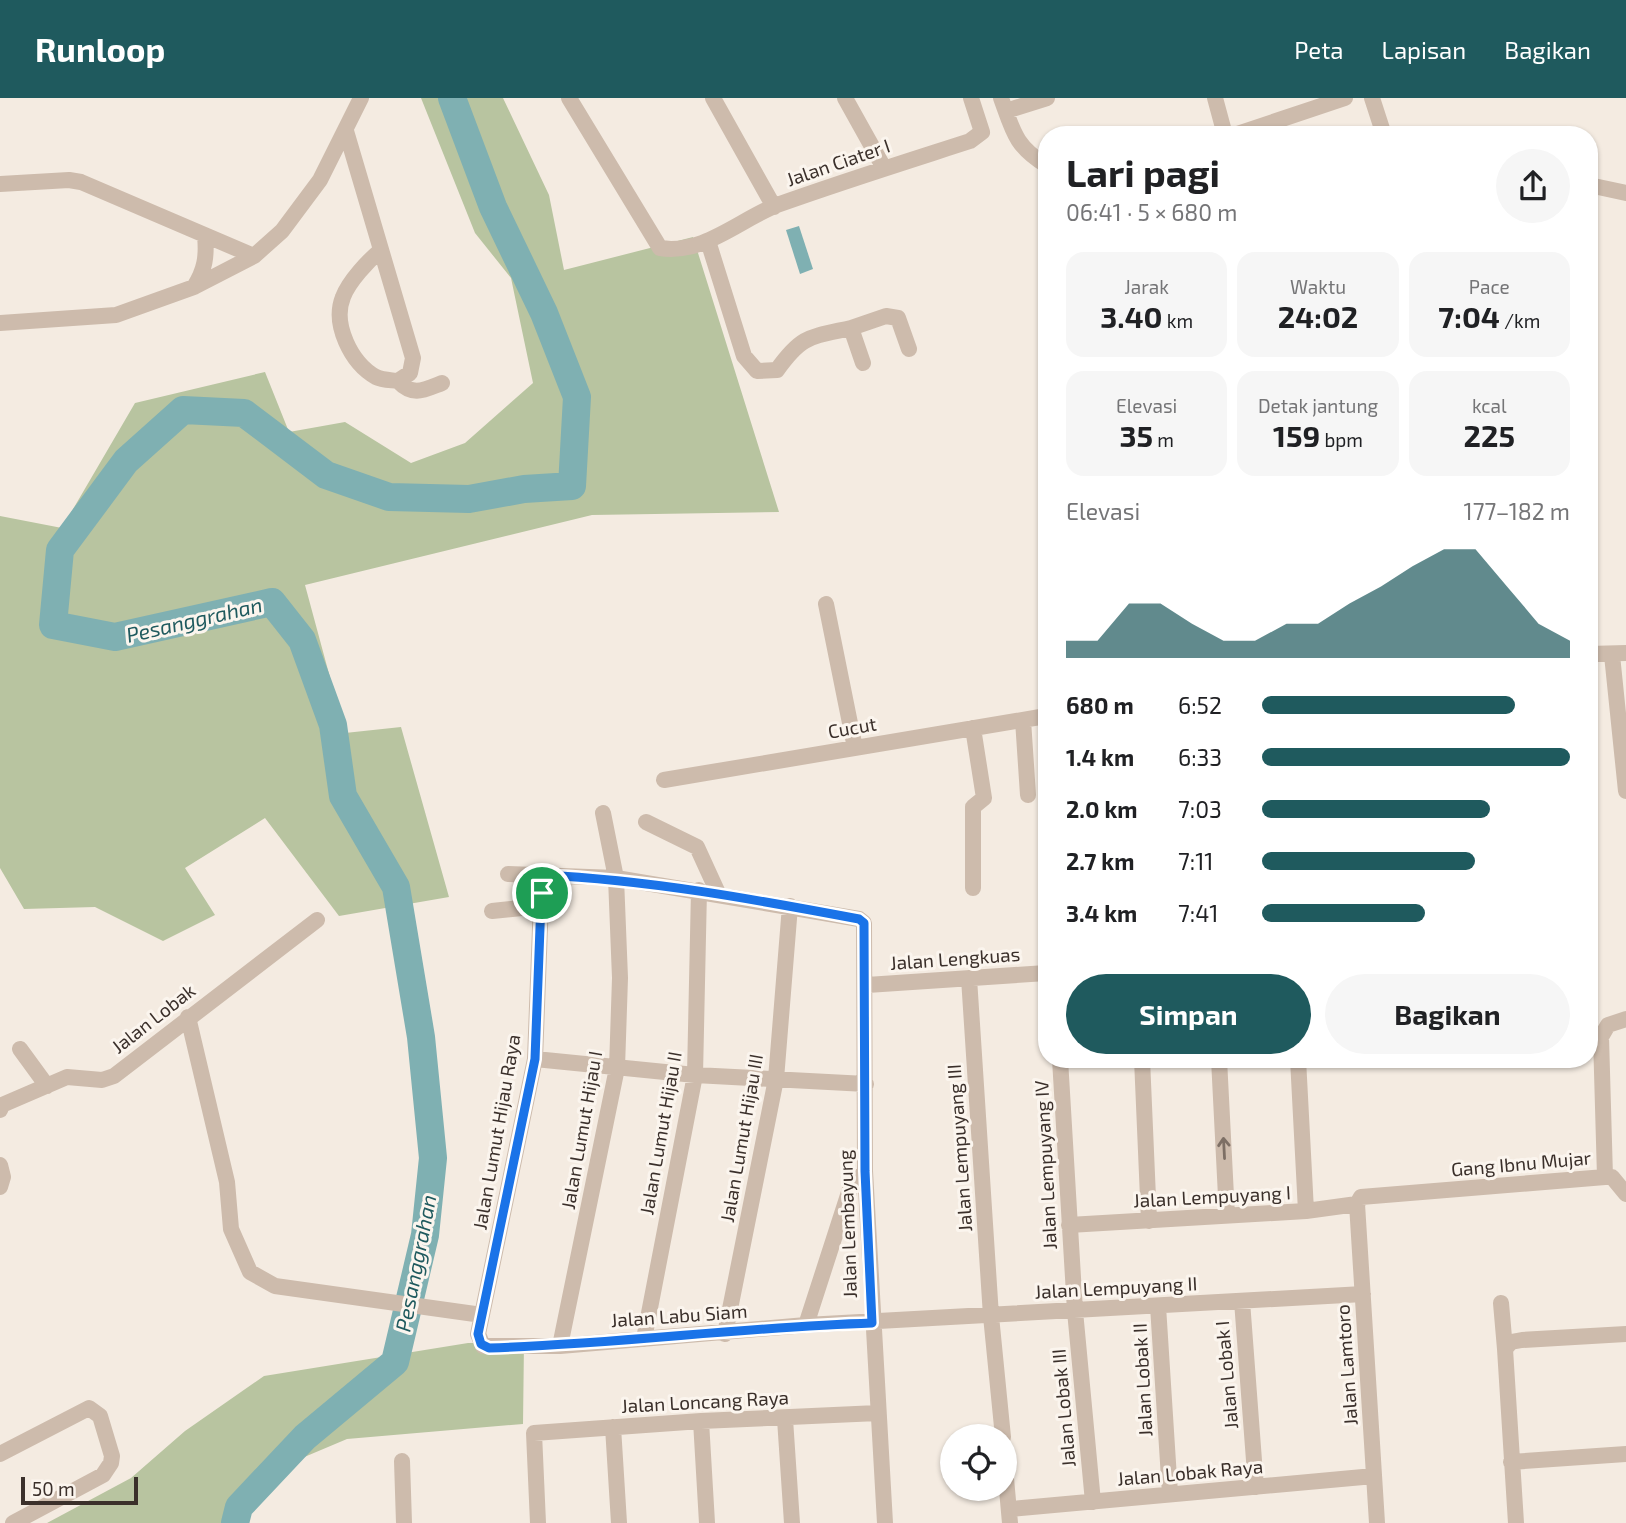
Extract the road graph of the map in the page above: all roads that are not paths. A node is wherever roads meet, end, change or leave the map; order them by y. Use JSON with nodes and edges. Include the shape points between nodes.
{"nodes":[{"id":1,"x":360,"y":98,"type":"edge"},
{"id":2,"x":569,"y":98,"type":"edge"},
{"id":3,"x":713,"y":98,"type":"edge"},
{"id":4,"x":845,"y":98,"type":"edge"},
{"id":5,"x":971,"y":98,"type":"edge"},
{"id":6,"x":1047,"y":98,"type":"edge"},
{"id":7,"x":1215,"y":98,"type":"edge"},
{"id":8,"x":1345,"y":98,"type":"edge"},
{"id":9,"x":1372,"y":98,"type":"edge"},
{"id":10,"x":1004,"y":105,"type":"edge"},
{"id":11,"x":1300,"y":105,"type":"edge"},
{"id":12,"x":1223,"y":126,"type":"edge"},
{"id":13,"x":1254,"y":126,"type":"edge"},
{"id":14,"x":1381,"y":126,"type":"edge"},
{"id":15,"x":346,"y":131,"type":"junction"},
{"id":16,"x":1038,"y":160,"type":"edge"},
{"id":17,"x":884,"y":168,"type":"junction"},
{"id":18,"x":0,"y":184,"type":"edge"},
{"id":19,"x":1598,"y":187,"type":"edge"},
{"id":20,"x":1626,"y":193,"type":"edge"},
{"id":21,"x":774,"y":206,"type":"junction"},
{"id":22,"x":205,"y":236,"type":"junction"},
{"id":23,"x":708,"y":241,"type":"junction"},
{"id":24,"x":381,"y":250,"type":"junction"},
{"id":25,"x":254,"y":256,"type":"junction"},
{"id":26,"x":194,"y":287,"type":"junction"},
{"id":27,"x":0,"y":323,"type":"edge"},
{"id":28,"x":851,"y":328,"type":"junction"},
{"id":29,"x":909,"y":349,"type":"dead end"},
{"id":30,"x":863,"y":363,"type":"dead end"},
{"id":31,"x":398,"y":381,"type":"junction"},
{"id":32,"x":442,"y":383,"type":"dead end"},
{"id":33,"x":826,"y":604,"type":"dead end"},
{"id":34,"x":1598,"y":656,"type":"edge"},
{"id":35,"x":1617,"y":660,"type":"edge"},
{"id":36,"x":1038,"y":717,"type":"edge"},
{"id":37,"x":1023,"y":720,"type":"junction"},
{"id":38,"x":973,"y":728,"type":"junction"},
{"id":39,"x":855,"y":748,"type":"junction"},
{"id":40,"x":664,"y":780,"type":"dead end"},
{"id":41,"x":1626,"y":791,"type":"edge"},
{"id":42,"x":1028,"y":795,"type":"dead end"},
{"id":43,"x":603,"y":813,"type":"dead end"},
{"id":44,"x":646,"y":822,"type":"dead end"},
{"id":45,"x":508,"y":874,"type":"dead end"},
{"id":46,"x":542,"y":875,"type":"junction"},
{"id":47,"x":616,"y":878,"type":"junction"},
{"id":48,"x":973,"y":888,"type":"dead end"},
{"id":49,"x":699,"y":890,"type":"junction"},
{"id":50,"x":718,"y":894,"type":"junction"},
{"id":51,"x":541,"y":906,"type":"junction"},
{"id":52,"x":789,"y":906,"type":"junction"},
{"id":53,"x":492,"y":911,"type":"dead end"},
{"id":54,"x":317,"y":920,"type":"dead end"},
{"id":55,"x":1038,"y":974,"type":"edge"},
{"id":56,"x":970,"y":978,"type":"junction"},
{"id":57,"x":867,"y":985,"type":"junction"},
{"id":58,"x":188,"y":1017,"type":"junction"},
{"id":59,"x":1626,"y":1019,"type":"edge"},
{"id":60,"x":20,"y":1049,"type":"dead end"},
{"id":61,"x":535,"y":1059,"type":"junction"},
{"id":62,"x":617,"y":1068,"type":"junction"},
{"id":63,"x":1060,"y":1068,"type":"edge"},
{"id":64,"x":1142,"y":1068,"type":"edge"},
{"id":65,"x":1219,"y":1068,"type":"edge"},
{"id":66,"x":1298,"y":1068,"type":"edge"},
{"id":67,"x":695,"y":1075,"type":"junction"},
{"id":68,"x":776,"y":1079,"type":"junction"},
{"id":69,"x":866,"y":1084,"type":"junction"},
{"id":70,"x":47,"y":1086,"type":"junction"},
{"id":71,"x":1,"y":1107,"type":"edge"},
{"id":72,"x":0,"y":1165,"type":"edge"},
{"id":73,"x":865,"y":1171,"type":"junction"},
{"id":74,"x":1605,"y":1177,"type":"junction"},
{"id":75,"x":0,"y":1187,"type":"edge"},
{"id":76,"x":1626,"y":1194,"type":"edge"},
{"id":77,"x":1357,"y":1204,"type":"junction"},
{"id":78,"x":1306,"y":1211,"type":"junction"},
{"id":79,"x":1227,"y":1216,"type":"junction"},
{"id":80,"x":1149,"y":1221,"type":"junction"},
{"id":81,"x":1069,"y":1225,"type":"junction"},
{"id":82,"x":1363,"y":1294,"type":"junction"},
{"id":83,"x":1242,"y":1301,"type":"junction"},
{"id":84,"x":1501,"y":1303,"type":"dead end"},
{"id":85,"x":1158,"y":1306,"type":"junction"},
{"id":86,"x":1075,"y":1311,"type":"junction"},
{"id":87,"x":482,"y":1315,"type":"junction"},
{"id":88,"x":991,"y":1316,"type":"junction"},
{"id":89,"x":872,"y":1323,"type":"junction"},
{"id":90,"x":806,"y":1325,"type":"junction"},
{"id":91,"x":725,"y":1334,"type":"junction"},
{"id":92,"x":1626,"y":1334,"type":"edge"},
{"id":93,"x":644,"y":1339,"type":"junction"},
{"id":94,"x":560,"y":1346,"type":"junction"},
{"id":95,"x":489,"y":1348,"type":"joint"},
{"id":96,"x":1505,"y":1349,"type":"junction"},
{"id":97,"x":878,"y":1413,"type":"junction"},
{"id":98,"x":785,"y":1419,"type":"junction"},
{"id":99,"x":701,"y":1421,"type":"junction"},
{"id":100,"x":1002,"y":1424,"type":"edge"},
{"id":101,"x":613,"y":1427,"type":"junction"},
{"id":102,"x":0,"y":1454,"type":"edge"},
{"id":103,"x":1626,"y":1454,"type":"edge"},
{"id":104,"x":402,"y":1461,"type":"dead end"},
{"id":105,"x":1511,"y":1462,"type":"junction"},
{"id":106,"x":1374,"y":1476,"type":"junction"},
{"id":107,"x":1256,"y":1487,"type":"junction"},
{"id":108,"x":1170,"y":1494,"type":"junction"},
{"id":109,"x":1093,"y":1502,"type":"junction"},
{"id":110,"x":1010,"y":1516,"type":"edge"},
{"id":111,"x":13,"y":1523,"type":"edge"},
{"id":112,"x":404,"y":1523,"type":"edge"},
{"id":113,"x":538,"y":1523,"type":"edge"},
{"id":114,"x":619,"y":1523,"type":"edge"},
{"id":115,"x":707,"y":1523,"type":"edge"},
{"id":116,"x":792,"y":1523,"type":"edge"},
{"id":117,"x":885,"y":1523,"type":"edge"},
{"id":118,"x":1377,"y":1523,"type":"edge"},
{"id":119,"x":1516,"y":1523,"type":"edge"}],
"edges":[{"from":1,"to":15,"type":"street"},
{"from":2,"to":23,"type":"street","name":"Jalan Ciater I","via":[[660,248],[676,251]]},
{"from":3,"to":21,"type":"street"},
{"from":4,"to":17,"type":"street"},
{"from":5,"to":17,"type":"street","name":"Jalan Ciater I","via":[[982,132],[970,141]]},
{"from":6,"to":10,"type":"street"},
{"from":7,"to":12,"type":"street"},
{"from":8,"to":11,"type":"street"},
{"from":9,"to":14,"type":"street"},
{"from":10,"to":16,"type":"street","via":[[1025,152]]},
{"from":11,"to":13,"type":"street"},
{"from":15,"to":24,"type":"street"},
{"from":15,"to":25,"type":"street","via":[[307,199]]},
{"from":17,"to":21,"type":"street","name":"Jalan Ciater I"},
{"from":18,"to":22,"type":"street","via":[[81,182]]},
{"from":19,"to":20,"type":"street"},
{"from":21,"to":23,"type":"street","name":"Jalan Ciater I"},
{"from":22,"to":25,"type":"street"},
{"from":22,"to":26,"type":"street","via":[[207,255]]},
{"from":23,"to":28,"type":"street","via":[[744,356],[757,371],[777,370],[795,345],[808,338]]},
{"from":24,"to":31,"type":"street","via":[[413,358],[410,373]]},
{"from":24,"to":31,"type":"street","via":[[343,295],[339,313],[342,332],[360,364],[377,377]]},
{"from":25,"to":26,"type":"street"},
{"from":26,"to":27,"type":"street","via":[[116,315]]},
{"from":28,"to":29,"type":"street","via":[[886,316],[898,318]]},
{"from":28,"to":30,"type":"street"},
{"from":31,"to":32,"type":"street","via":[[408,391],[418,392]]},
{"from":33,"to":39,"type":"street"},
{"from":34,"to":35,"type":"street"},
{"from":35,"to":41,"type":"street"},
{"from":36,"to":37,"type":"street","name":"Cucut"},
{"from":37,"to":38,"type":"street","name":"Cucut"},
{"from":37,"to":42,"type":"street"},
{"from":38,"to":39,"type":"street","name":"Cucut"},
{"from":38,"to":48,"type":"street","via":[[984,798],[973,807]]},
{"from":39,"to":40,"type":"street","name":"Cucut"},
{"from":43,"to":47,"type":"street","name":"Jalan Lumut Hijau I"},
{"from":44,"to":50,"type":"street","via":[[697,848]]},
{"from":45,"to":46,"type":"street"},
{"from":46,"to":47,"type":"street"},
{"from":46,"to":51,"type":"street","name":"Jalan Lumut Hijau Raya"},
{"from":47,"to":49,"type":"street"},
{"from":47,"to":62,"type":"street","name":"Jalan Lumut Hijau I"},
{"from":49,"to":50,"type":"street"},
{"from":49,"to":67,"type":"street","name":"Jalan Lumut Hijau II"},
{"from":50,"to":52,"type":"street"},
{"from":51,"to":53,"type":"street"},
{"from":51,"to":61,"type":"street","name":"Jalan Lumut Hijau Raya"},
{"from":52,"to":57,"type":"street","name":"Jalan Lembayung","via":[[864,923]]},
{"from":52,"to":68,"type":"street","name":"Jalan Lumut Hijau III"},
{"from":54,"to":58,"type":"street","name":"Jalan Lobak"},
{"from":55,"to":56,"type":"street","name":"Jalan Lengkuas"},
{"from":56,"to":57,"type":"street","name":"Jalan Lengkuas"},
{"from":56,"to":88,"type":"street","name":"Jalan Lempuyang III"},
{"from":57,"to":69,"type":"street","name":"Jalan Lembayung"},
{"from":58,"to":70,"type":"street","name":"Jalan Lobak","via":[[114,1076],[102,1080],[67,1077]]},
{"from":58,"to":87,"type":"street","via":[[227,1182],[231,1229],[250,1272],[275,1286]]},
{"from":59,"to":74,"type":"street","name":"Gang Ibnu Mujar","via":[[1608,1025],[1601,1037]]},
{"from":60,"to":70,"type":"street"},
{"from":61,"to":62,"type":"street"},
{"from":61,"to":87,"type":"street","name":"Jalan Lumut Hijau Raya"},
{"from":62,"to":67,"type":"street"},
{"from":62,"to":94,"type":"street","name":"Jalan Lumut Hijau I"},
{"from":63,"to":81,"type":"street","name":"Jalan Lempuyang IV"},
{"from":64,"to":80,"type":"street"},
{"from":79,"to":65,"type":"street","one_way":true},
{"from":66,"to":78,"type":"street"},
{"from":67,"to":68,"type":"street"},
{"from":67,"to":93,"type":"street","name":"Jalan Lumut Hijau II"},
{"from":68,"to":69,"type":"street"},
{"from":68,"to":91,"type":"street","name":"Jalan Lumut Hijau III"},
{"from":69,"to":73,"type":"street","name":"Jalan Lembayung"},
{"from":70,"to":71,"type":"street","name":"Jalan Lobak"},
{"from":72,"to":75,"type":"street"},
{"from":73,"to":89,"type":"street","name":"Jalan Lembayung"},
{"from":73,"to":90,"type":"street","via":[[849,1189]]},
{"from":74,"to":76,"type":"street","via":[[1612,1177]]},
{"from":74,"to":77,"type":"street","name":"Gang Ibnu Mujar","via":[[1361,1197]]},
{"from":77,"to":78,"type":"street","name":"Jalan Lempuyang I"},
{"from":77,"to":82,"type":"street","name":"Jalan Lamtoro"},
{"from":78,"to":79,"type":"street","name":"Jalan Lempuyang I"},
{"from":79,"to":80,"type":"street","name":"Jalan Lempuyang I"},
{"from":80,"to":81,"type":"street","name":"Jalan Lempuyang I"},
{"from":81,"to":86,"type":"street","name":"Jalan Lempuyang IV"},
{"from":82,"to":83,"type":"street","name":"Jalan Lempuyang II"},
{"from":82,"to":106,"type":"street","name":"Jalan Lamtoro"},
{"from":83,"to":85,"type":"street","name":"Jalan Lempuyang II"},
{"from":83,"to":107,"type":"street","name":"Jalan Lobak I"},
{"from":84,"to":96,"type":"street"},
{"from":85,"to":86,"type":"street","name":"Jalan Lempuyang II"},
{"from":85,"to":108,"type":"street","name":"Jalan Lobak II"},
{"from":86,"to":88,"type":"street","name":"Jalan Lempuyang II"},
{"from":86,"to":109,"type":"street","name":"Jalan Lobak III"},
{"from":87,"to":95,"type":"street","name":"Jalan Lumut Hijau Raya","via":[[478,1338]]},
{"from":88,"to":89,"type":"street","name":"Jalan Lempuyang II"},
{"from":88,"to":100,"type":"street","name":"Jalan Lempuyang III"},
{"from":89,"to":90,"type":"street","name":"Jalan Labu Siam"},
{"from":89,"to":97,"type":"street","name":"Jalan Lembayung"},
{"from":90,"to":91,"type":"street","name":"Jalan Labu Siam"},
{"from":91,"to":93,"type":"street","name":"Jalan Labu Siam"},
{"from":92,"to":96,"type":"street","via":[[1522,1340]]},
{"from":93,"to":94,"type":"street","name":"Jalan Labu Siam"},
{"from":94,"to":95,"type":"street","name":"Jalan Labu Siam"},
{"from":96,"to":105,"type":"street"},
{"from":97,"to":98,"type":"street","name":"Jalan Loncang Raya"},
{"from":97,"to":117,"type":"street","name":"Jalan Lembayung"},
{"from":98,"to":99,"type":"street","name":"Jalan Loncang Raya"},
{"from":98,"to":116,"type":"street"},
{"from":99,"to":101,"type":"street","name":"Jalan Loncang Raya"},
{"from":99,"to":115,"type":"street"},
{"from":101,"to":113,"type":"street","name":"Jalan Loncang Raya","via":[[534,1433]]},
{"from":101,"to":114,"type":"street"},
{"from":102,"to":111,"type":"street","via":[[89,1408],[100,1416],[112,1456],[103,1475]]},
{"from":103,"to":105,"type":"street"},
{"from":104,"to":112,"type":"street"},
{"from":105,"to":119,"type":"street"},
{"from":106,"to":107,"type":"street","name":"Jalan Lobak Raya"},
{"from":106,"to":118,"type":"street","name":"Jalan Lamtoro"},
{"from":107,"to":108,"type":"street","name":"Jalan Lobak Raya"},
{"from":108,"to":109,"type":"street","name":"Jalan Lobak Raya"},
{"from":109,"to":110,"type":"street","name":"Jalan Lobak Raya"}]}
